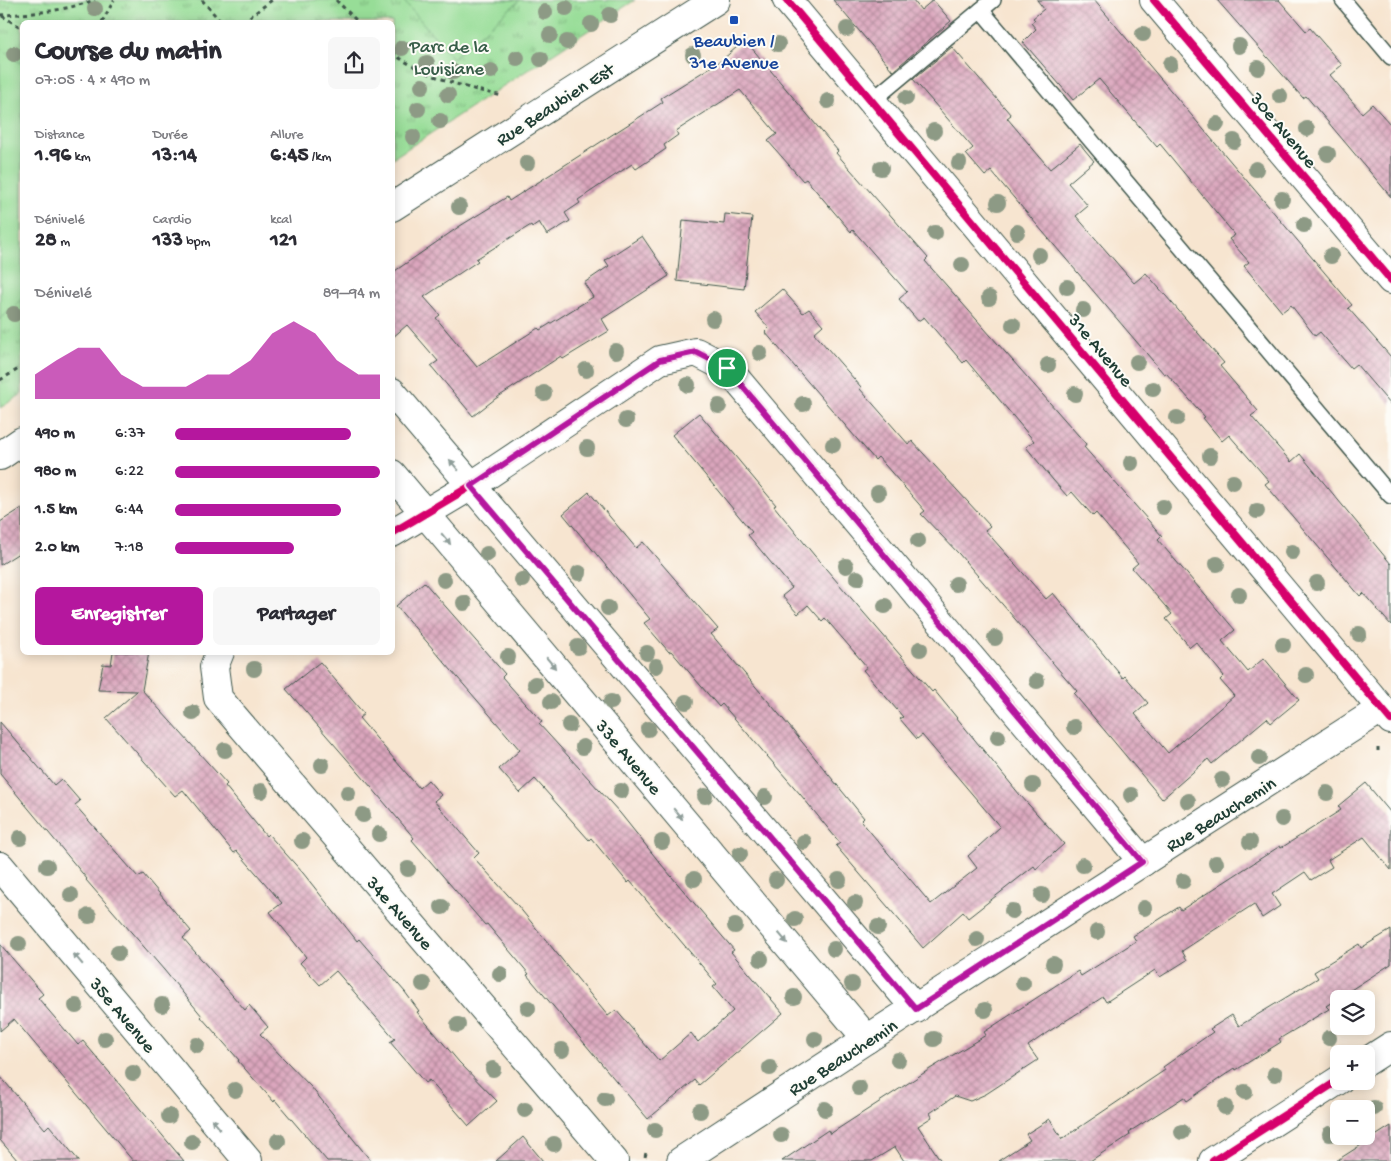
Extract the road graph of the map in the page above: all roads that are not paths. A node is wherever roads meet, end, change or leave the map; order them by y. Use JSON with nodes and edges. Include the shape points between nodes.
{"nodes":[{"id":1,"x":716,"y":0,"type":"edge"},
{"id":2,"x":787,"y":0,"type":"edge"},
{"id":3,"x":993,"y":0,"type":"edge"},
{"id":4,"x":1154,"y":0,"type":"edge"},
{"id":5,"x":1343,"y":0,"type":"edge"},
{"id":6,"x":981,"y":10,"type":"junction"},
{"id":7,"x":1391,"y":57,"type":"edge"},
{"id":8,"x":873,"y":100,"type":"junction"},
{"id":9,"x":395,"y":205,"type":"edge"},
{"id":10,"x":1391,"y":280,"type":"edge"},
{"id":11,"x":395,"y":396,"type":"edge"},
{"id":12,"x":20,"y":442,"type":"edge"},
{"id":13,"x":0,"y":456,"type":"edge"},
{"id":14,"x":395,"y":478,"type":"edge"},
{"id":15,"x":471,"y":486,"type":"junction"},
{"id":16,"x":1391,"y":496,"type":"edge"},
{"id":17,"x":425,"y":513,"type":"junction"},
{"id":18,"x":395,"y":531,"type":"edge"},
{"id":19,"x":219,"y":655,"type":"edge"},
{"id":20,"x":1386,"y":715,"type":"edge"},
{"id":21,"x":1142,"y":862,"type":"junction"},
{"id":22,"x":0,"y":866,"type":"edge"},
{"id":23,"x":916,"y":1009,"type":"junction"},
{"id":24,"x":867,"y":1039,"type":"junction"},
{"id":25,"x":1391,"y":1046,"type":"edge"},
{"id":26,"x":1375,"y":1056,"type":"edge"},
{"id":27,"x":1330,"y":1086,"type":"edge"},
{"id":28,"x":248,"y":1161,"type":"edge"},
{"id":29,"x":614,"y":1161,"type":"edge"},
{"id":30,"x":681,"y":1161,"type":"edge"},
{"id":31,"x":1213,"y":1161,"type":"edge"}],
"edges":[{"from":1,"to":9,"type":"street","name":"Rue Beaubien Est"},
{"from":2,"to":8,"type":"street","name":"31e Avenue"},
{"from":3,"to":6,"type":"lane"},
{"from":4,"to":10,"type":"street","name":"30e Avenue"},
{"from":5,"to":7,"type":"lane"},
{"from":6,"to":8,"type":"lane"},
{"from":6,"to":16,"type":"lane"},
{"from":8,"to":20,"type":"street","name":"31e Avenue"},
{"from":15,"to":11,"type":"street","one_way":true},
{"from":12,"to":13,"type":"street"},
{"from":14,"to":17,"type":"street","name":"33e Avenue"},
{"from":15,"to":17,"type":"street"},
{"from":15,"to":21,"type":"street","via":[[660,360],[696,352],[727,368]]},
{"from":15,"to":23,"type":"street"},
{"from":17,"to":18,"type":"street"},
{"from":17,"to":24,"type":"street","name":"33e Avenue","one_way":true},
{"from":19,"to":29,"type":"street","name":"34e Avenue","via":[[214,667],[218,698]]},
{"from":20,"to":21,"type":"street","name":"Rue Beauchemin"},
{"from":21,"to":23,"type":"street","name":"Rue Beauchemin"},
{"from":28,"to":22,"type":"street","name":"35e Avenue","one_way":true},
{"from":23,"to":24,"type":"street","name":"Rue Beauchemin"},
{"from":24,"to":30,"type":"street","name":"Rue Beauchemin"},
{"from":25,"to":26,"type":"street"},
{"from":27,"to":31,"type":"street"}]}
